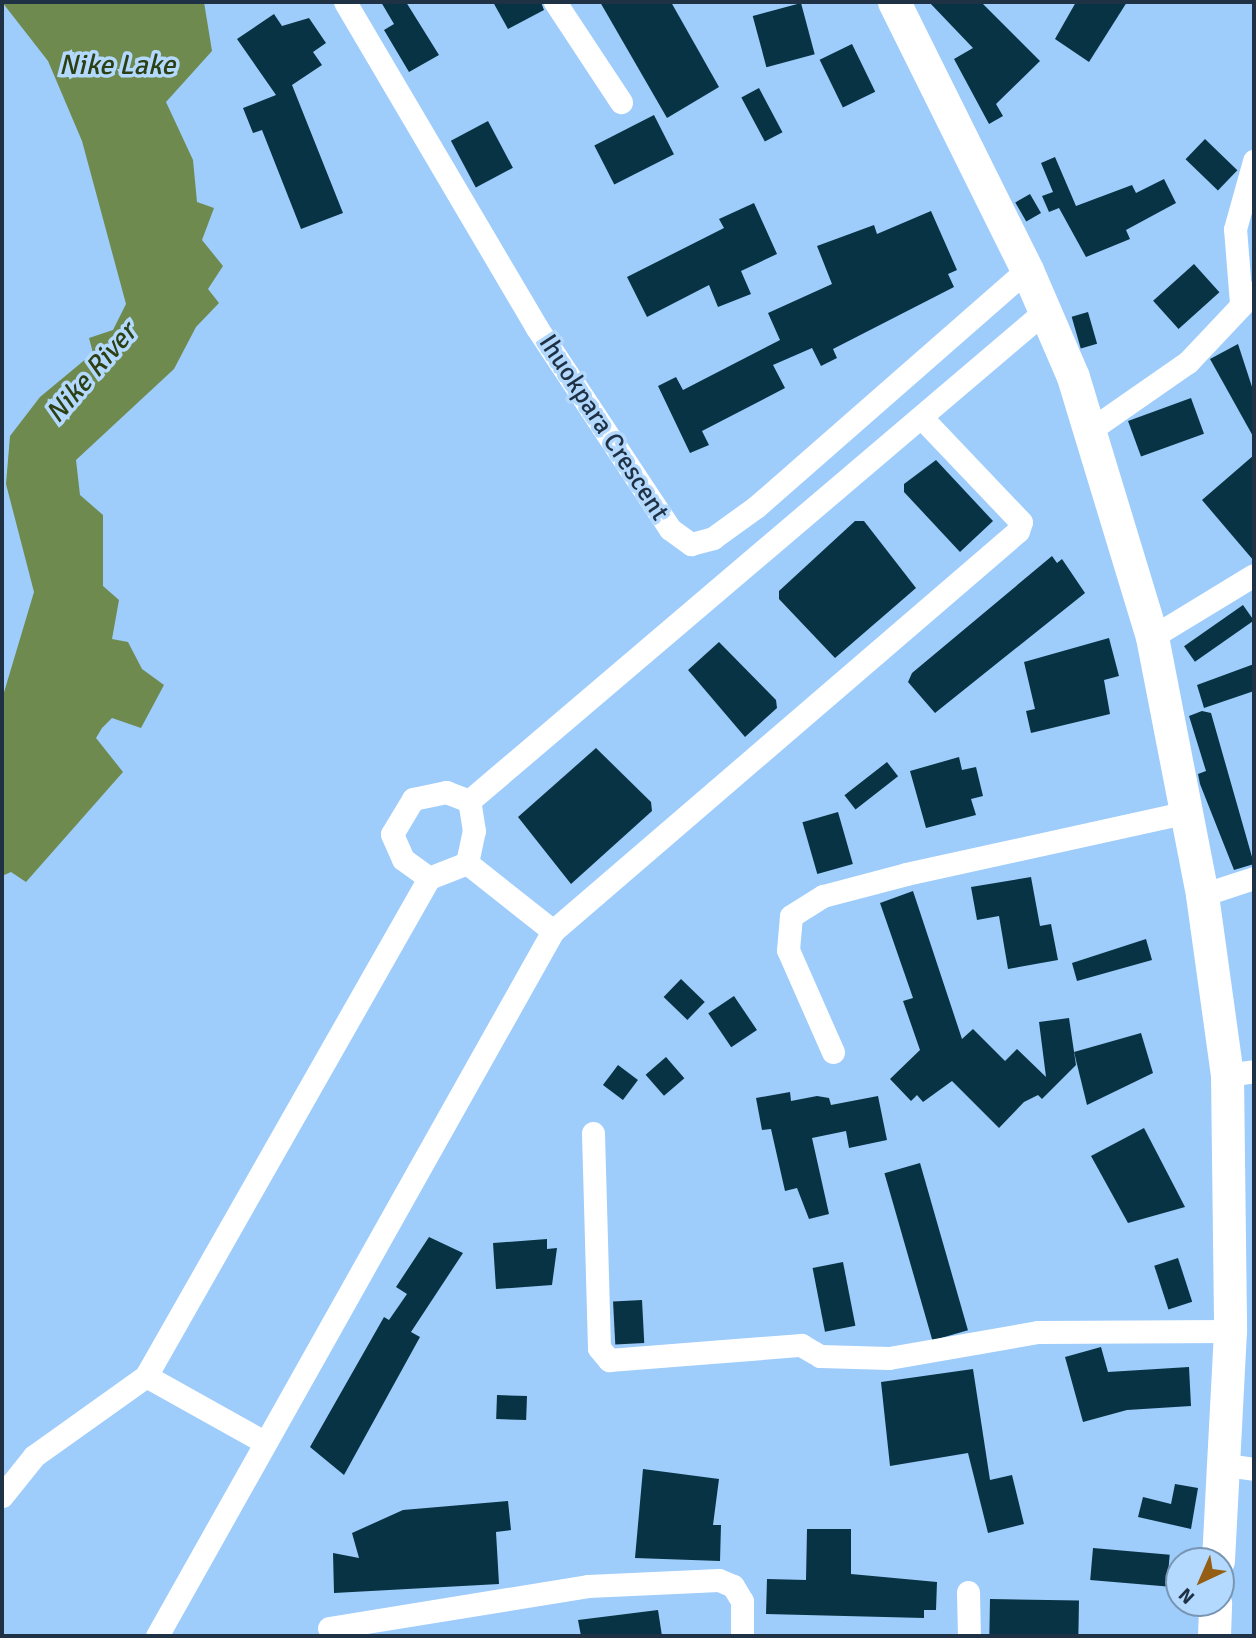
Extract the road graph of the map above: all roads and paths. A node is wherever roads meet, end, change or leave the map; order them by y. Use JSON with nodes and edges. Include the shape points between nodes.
{"nodes":[{"id":1,"x":345,"y":2,"type":"edge"},
{"id":2,"x":555,"y":2,"type":"edge"},
{"id":3,"x":894,"y":2,"type":"edge"},
{"id":4,"x":621,"y":102,"type":"dead end"},
{"id":5,"x":1254,"y":161,"type":"edge"},
{"id":6,"x":1027,"y":270,"type":"junction"},
{"id":7,"x":1248,"y":297,"type":"edge"},
{"id":8,"x":1045,"y":311,"type":"junction"},
{"id":9,"x":922,"y":418,"type":"junction"},
{"id":10,"x":1093,"y":428,"type":"junction"},
{"id":11,"x":1254,"y":575,"type":"edge"},
{"id":12,"x":1152,"y":637,"type":"junction"},
{"id":13,"x":469,"y":801,"type":"junction"},
{"id":14,"x":1183,"y":813,"type":"junction"},
{"id":15,"x":467,"y":863,"type":"junction"},
{"id":16,"x":429,"y":878,"type":"junction"},
{"id":17,"x":1254,"y":878,"type":"edge"},
{"id":18,"x":1202,"y":895,"type":"junction"},
{"id":19,"x":553,"y":931,"type":"junction"},
{"id":20,"x":833,"y":1052,"type":"dead end"},
{"id":21,"x":1241,"y":1073,"type":"edge"},
{"id":22,"x":593,"y":1133,"type":"dead end"},
{"id":23,"x":1230,"y":1331,"type":"junction"},
{"id":24,"x":146,"y":1376,"type":"junction"},
{"id":25,"x":264,"y":1442,"type":"junction"},
{"id":26,"x":1240,"y":1467,"type":"edge"},
{"id":27,"x":2,"y":1496,"type":"edge"},
{"id":28,"x":1221,"y":1547,"type":"edge"},
{"id":29,"x":968,"y":1592,"type":"dead end"},
{"id":30,"x":1215,"y":1617,"type":"edge"},
{"id":31,"x":329,"y":1629,"type":"dead end"},
{"id":32,"x":157,"y":1636,"type":"edge"},
{"id":33,"x":742,"y":1636,"type":"edge"},
{"id":34,"x":969,"y":1636,"type":"edge"},
{"id":35,"x":1214,"y":1636,"type":"edge"}],
"edges":[{"from":1,"to":6,"type":"street","name":"Ihuokpara Crescent","via":[[537,328],[670,529],[691,544],[713,538],[756,507]]},
{"from":2,"to":4,"type":"street"},
{"from":3,"to":6,"type":"street"},
{"from":5,"to":7,"type":"street","via":[[1235,229]]},
{"from":6,"to":8,"type":"street"},
{"from":7,"to":10,"type":"street","via":[[1188,362]]},
{"from":8,"to":9,"type":"street"},
{"from":8,"to":10,"type":"street"},
{"from":9,"to":13,"type":"street"},
{"from":9,"to":19,"type":"street","via":[[1021,522],[1018,531]]},
{"from":10,"to":12,"type":"street"},
{"from":11,"to":12,"type":"street"},
{"from":12,"to":14,"type":"street"},
{"from":13,"to":15,"type":"street","via":[[474,831]]},
{"from":13,"to":16,"type":"street","via":[[446,792],[412,799],[392,834],[403,859]]},
{"from":14,"to":18,"type":"street"},
{"from":14,"to":20,"type":"street","via":[[906,874],[823,896],[791,916],[785,929],[788,950]]},
{"from":15,"to":16,"type":"street"},
{"from":15,"to":19,"type":"street"},
{"from":16,"to":24,"type":"street"},
{"from":17,"to":18,"type":"street"},
{"from":18,"to":21,"type":"street"},
{"from":19,"to":25,"type":"street"},
{"from":21,"to":23,"type":"street"},
{"from":22,"to":23,"type":"street","via":[[599,1348],[609,1360],[801,1345],[820,1356],[889,1359],[1038,1332]]},
{"from":23,"to":26,"type":"street"},
{"from":24,"to":25,"type":"street"},
{"from":24,"to":27,"type":"street","via":[[34,1456]]},
{"from":25,"to":32,"type":"street"},
{"from":26,"to":28,"type":"street"},
{"from":29,"to":34,"type":"street"},
{"from":30,"to":35,"type":"street"},
{"from":31,"to":33,"type":"street","via":[[588,1586],[719,1580],[733,1586],[742,1601]]}]}
